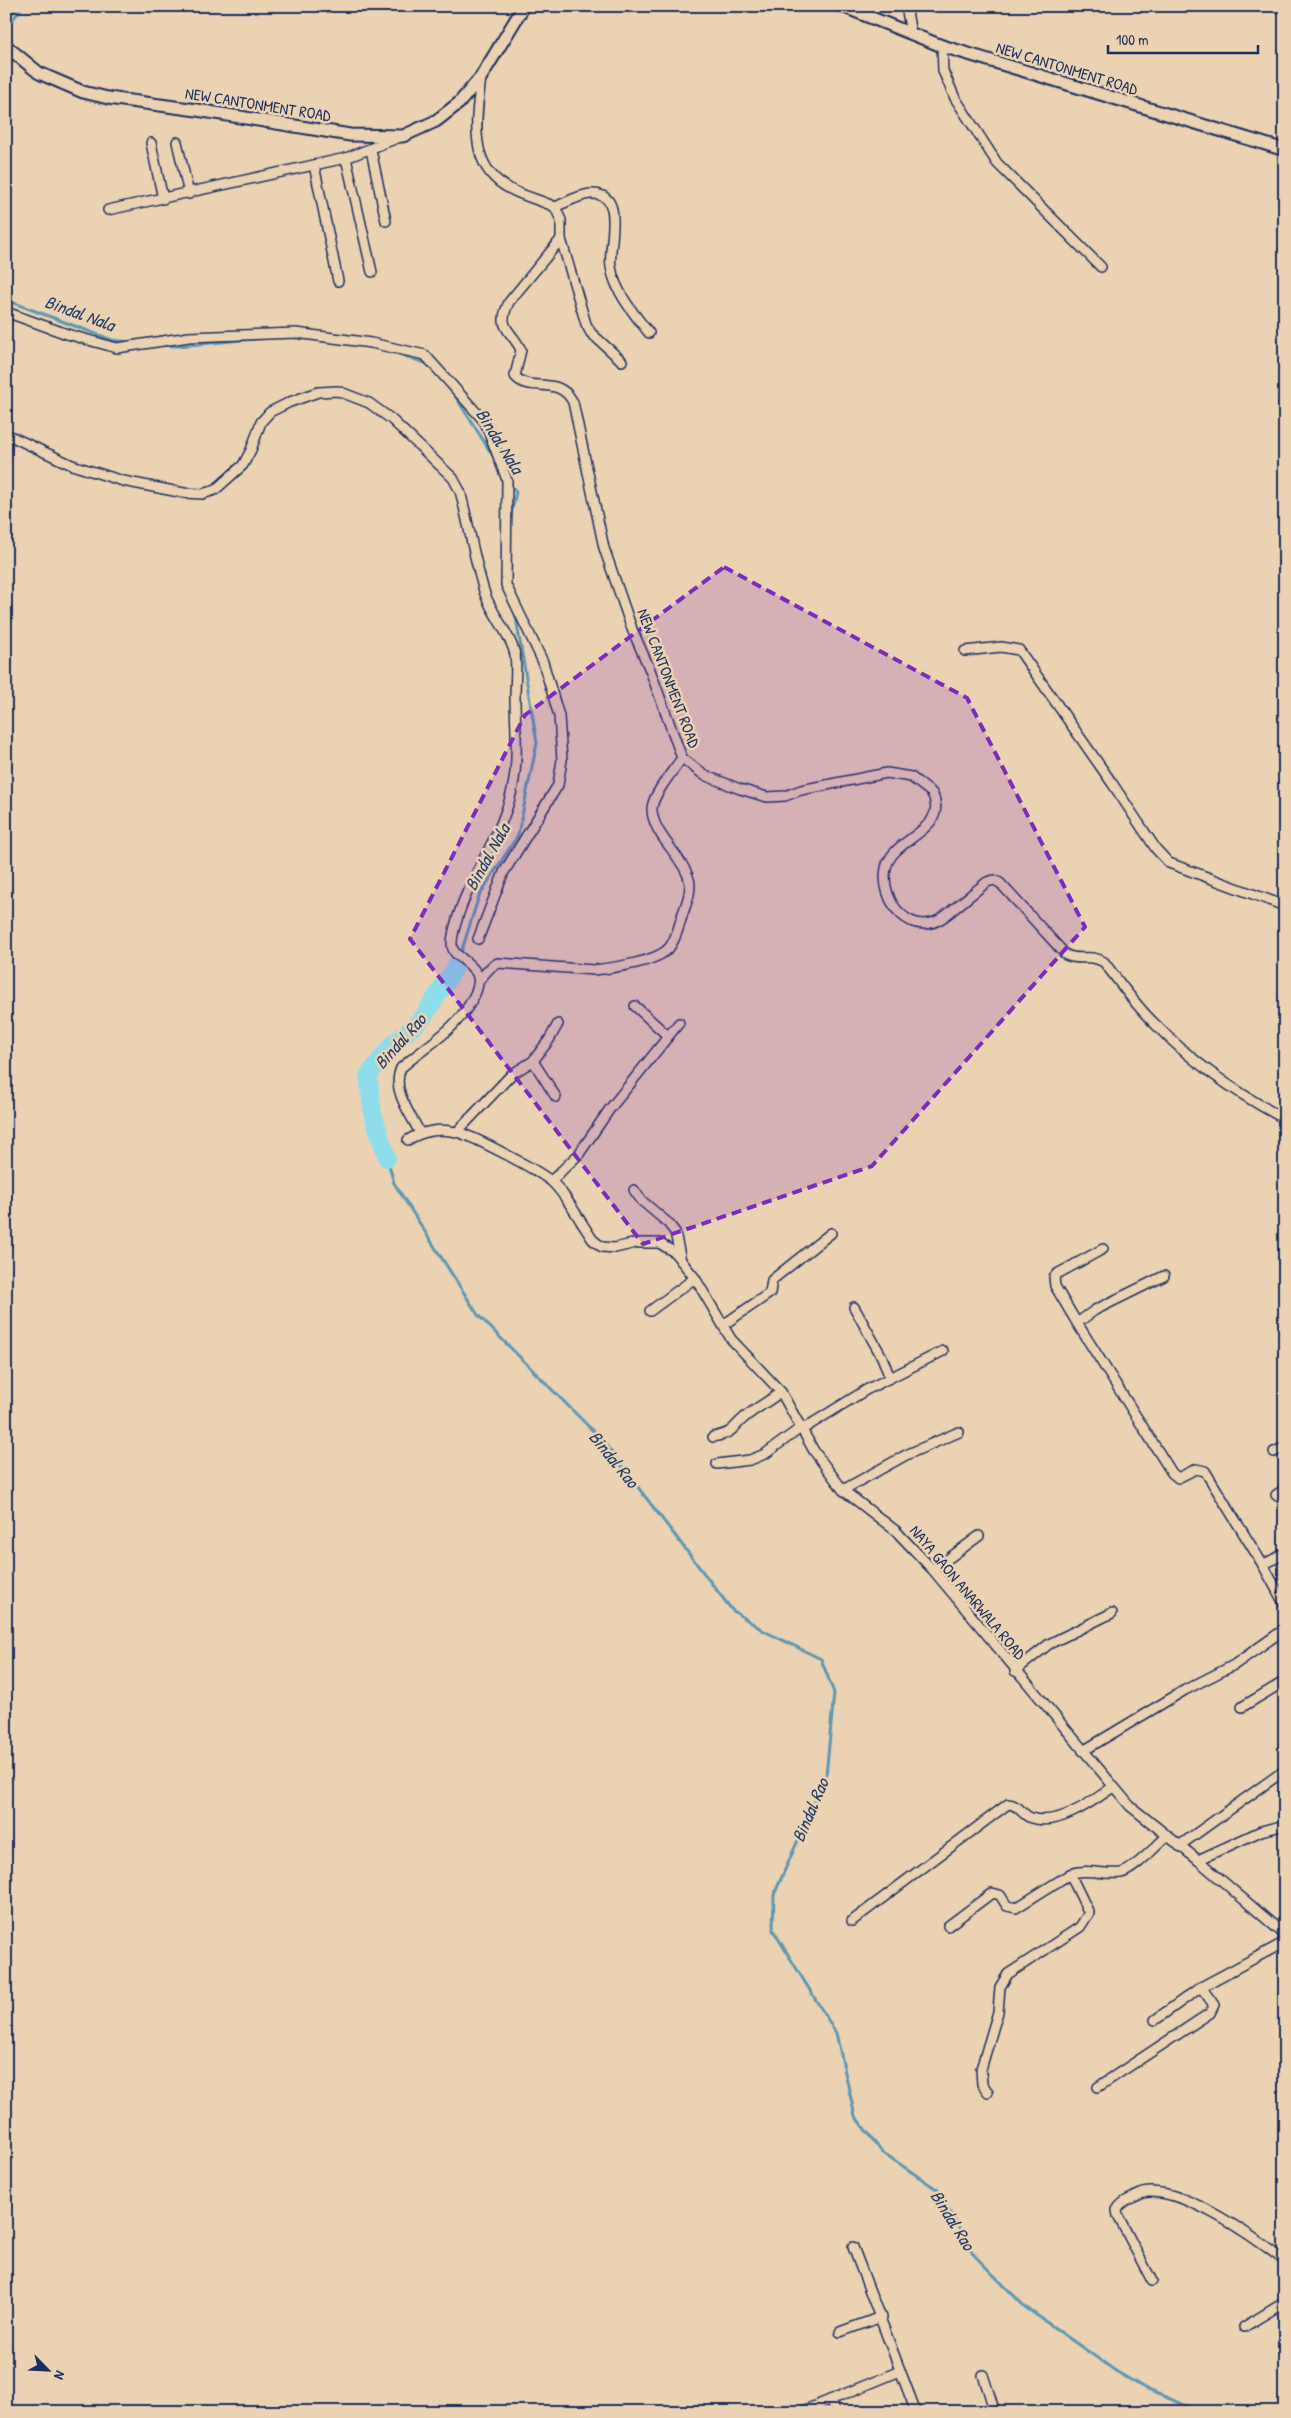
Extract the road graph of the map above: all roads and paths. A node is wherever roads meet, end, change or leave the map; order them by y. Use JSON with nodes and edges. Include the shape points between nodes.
{"nodes":[{"id":1,"x":11,"y":6,"type":"edge"},
{"id":2,"x":524,"y":6,"type":"edge"},
{"id":3,"x":906,"y":6,"type":"edge"},
{"id":4,"x":851,"y":8,"type":"edge"},
{"id":5,"x":6,"y":10,"type":"edge"},
{"id":6,"x":911,"y":34,"type":"junction"},
{"id":7,"x":6,"y":46,"type":"edge"},
{"id":8,"x":942,"y":46,"type":"junction"},
{"id":9,"x":481,"y":77,"type":"junction"},
{"id":10,"x":403,"y":136,"type":"junction"},
{"id":11,"x":152,"y":142,"type":"dead end"},
{"id":12,"x":177,"y":142,"type":"dead end"},
{"id":13,"x":371,"y":150,"type":"junction"},
{"id":14,"x":1285,"y":150,"type":"edge"},
{"id":15,"x":346,"y":158,"type":"junction"},
{"id":16,"x":314,"y":165,"type":"junction"},
{"id":17,"x":189,"y":194,"type":"junction"},
{"id":18,"x":163,"y":199,"type":"junction"},
{"id":19,"x":555,"y":207,"type":"junction"},
{"id":20,"x":108,"y":210,"type":"dead end"},
{"id":21,"x":386,"y":221,"type":"dead end"},
{"id":22,"x":561,"y":239,"type":"junction"},
{"id":23,"x":1101,"y":267,"type":"dead end"},
{"id":24,"x":372,"y":272,"type":"dead end"},
{"id":25,"x":338,"y":281,"type":"dead end"},
{"id":26,"x":6,"y":312,"type":"edge"},
{"id":27,"x":649,"y":333,"type":"dead end"},
{"id":28,"x":622,"y":361,"type":"dead end"},
{"id":29,"x":6,"y":434,"type":"edge"},
{"id":30,"x":965,"y":651,"type":"dead end"},
{"id":31,"x":682,"y":758,"type":"junction"},
{"id":32,"x":1285,"y":906,"type":"edge"},
{"id":33,"x":478,"y":939,"type":"dead end"},
{"id":34,"x":477,"y":976,"type":"junction"},
{"id":35,"x":635,"y":1006,"type":"dead end"},
{"id":36,"x":679,"y":1023,"type":"dead end"},
{"id":37,"x":558,"y":1024,"type":"dead end"},
{"id":38,"x":668,"y":1036,"type":"junction"},
{"id":39,"x":533,"y":1061,"type":"junction"},
{"id":40,"x":556,"y":1097,"type":"dead end"},
{"id":41,"x":1285,"y":1119,"type":"edge"},
{"id":42,"x":457,"y":1132,"type":"junction"},
{"id":43,"x":420,"y":1133,"type":"junction"},
{"id":44,"x":408,"y":1140,"type":"dead end"},
{"id":45,"x":551,"y":1181,"type":"junction"},
{"id":46,"x":634,"y":1190,"type":"dead end"},
{"id":47,"x":831,"y":1233,"type":"dead end"},
{"id":48,"x":1103,"y":1249,"type":"dead end"},
{"id":49,"x":682,"y":1262,"type":"junction"},
{"id":50,"x":1164,"y":1276,"type":"dead end"},
{"id":51,"x":695,"y":1278,"type":"junction"},
{"id":52,"x":854,"y":1307,"type":"dead end"},
{"id":53,"x":650,"y":1311,"type":"dead end"},
{"id":54,"x":1077,"y":1323,"type":"junction"},
{"id":55,"x":722,"y":1325,"type":"junction"},
{"id":56,"x":943,"y":1351,"type":"dead end"},
{"id":57,"x":890,"y":1378,"type":"junction"},
{"id":58,"x":781,"y":1392,"type":"junction"},
{"id":59,"x":803,"y":1428,"type":"junction"},
{"id":60,"x":959,"y":1432,"type":"dead end"},
{"id":61,"x":713,"y":1437,"type":"dead end"},
{"id":62,"x":1285,"y":1447,"type":"edge"},
{"id":63,"x":1274,"y":1452,"type":"dead end"},
{"id":64,"x":717,"y":1464,"type":"dead end"},
{"id":65,"x":843,"y":1490,"type":"junction"},
{"id":66,"x":979,"y":1536,"type":"dead end"},
{"id":67,"x":1285,"y":1554,"type":"edge"},
{"id":68,"x":1263,"y":1565,"type":"junction"},
{"id":69,"x":933,"y":1570,"type":"junction"},
{"id":70,"x":1285,"y":1605,"type":"edge"},
{"id":71,"x":1112,"y":1613,"type":"dead end"},
{"id":72,"x":1285,"y":1629,"type":"edge"},
{"id":73,"x":1015,"y":1671,"type":"junction"},
{"id":74,"x":1285,"y":1680,"type":"edge"},
{"id":75,"x":1242,"y":1707,"type":"dead end"},
{"id":76,"x":1083,"y":1751,"type":"junction"},
{"id":77,"x":1285,"y":1770,"type":"edge"},
{"id":78,"x":1113,"y":1787,"type":"junction"},
{"id":79,"x":1285,"y":1825,"type":"edge"},
{"id":80,"x":1167,"y":1836,"type":"junction"},
{"id":81,"x":1179,"y":1846,"type":"junction"},
{"id":82,"x":1198,"y":1860,"type":"junction"},
{"id":83,"x":1070,"y":1874,"type":"junction"},
{"id":84,"x":852,"y":1922,"type":"dead end"},
{"id":85,"x":948,"y":1926,"type":"dead end"},
{"id":86,"x":1285,"y":1935,"type":"edge"},
{"id":87,"x":1285,"y":1942,"type":"edge"},
{"id":88,"x":1201,"y":1987,"type":"junction"},
{"id":89,"x":1155,"y":2020,"type":"dead end"},
{"id":90,"x":1098,"y":2087,"type":"dead end"},
{"id":91,"x":988,"y":2092,"type":"dead end"},
{"id":92,"x":853,"y":2247,"type":"dead end"},
{"id":93,"x":1285,"y":2261,"type":"edge"},
{"id":94,"x":1152,"y":2281,"type":"dead end"},
{"id":95,"x":1285,"y":2302,"type":"edge"},
{"id":96,"x":880,"y":2317,"type":"junction"},
{"id":97,"x":1244,"y":2327,"type":"dead end"},
{"id":98,"x":840,"y":2332,"type":"dead end"},
{"id":99,"x":900,"y":2371,"type":"junction"},
{"id":100,"x":983,"y":2375,"type":"dead end"},
{"id":101,"x":830,"y":2400,"type":"junction"},
{"id":102,"x":800,"y":2412,"type":"edge"},
{"id":103,"x":835,"y":2412,"type":"edge"},
{"id":104,"x":916,"y":2412,"type":"edge"},
{"id":105,"x":995,"y":2412,"type":"edge"}],
"edges":[{"from":1,"to":5,"type":"street"},
{"from":2,"to":9,"type":"street","name":"NEW CANTONMENT ROAD"},
{"from":3,"to":6,"type":"street"},
{"from":4,"to":6,"type":"street","name":"NEW CANTONMENT ROAD"},
{"from":6,"to":8,"type":"street","name":"NEW CANTONMENT ROAD"},
{"from":7,"to":10,"type":"street","name":"NEW CANTONMENT ROAD","via":[[39,73],[108,98],[350,135]]},
{"from":8,"to":14,"type":"street","name":"NEW CANTONMENT ROAD"},
{"from":8,"to":23,"type":"street","via":[[943,71],[997,163]]},
{"from":9,"to":10,"type":"street","name":"NEW CANTONMENT ROAD","via":[[459,103],[436,121]]},
{"from":9,"to":19,"type":"street","name":"NEW CANTONMENT ROAD","via":[[475,127],[484,163],[494,178],[506,187]]},
{"from":10,"to":13,"type":"street"},
{"from":11,"to":18,"type":"street"},
{"from":12,"to":17,"type":"street"},
{"from":13,"to":15,"type":"street"},
{"from":13,"to":21,"type":"street"},
{"from":15,"to":16,"type":"street"},
{"from":15,"to":24,"type":"street"},
{"from":16,"to":17,"type":"street","via":[[231,181]]},
{"from":16,"to":25,"type":"street"},
{"from":17,"to":18,"type":"street"},
{"from":18,"to":20,"type":"street"},
{"from":19,"to":22,"type":"street","via":[[561,220]]},
{"from":19,"to":27,"type":"street","via":[[590,194],[608,200],[614,216],[610,250],[615,282]]},
{"from":22,"to":28,"type":"street","via":[[586,324],[591,333]]},
{"from":22,"to":31,"type":"street","name":"NEW CANTONMENT ROAD","via":[[509,302],[504,314],[505,327],[522,350],[516,376],[523,382],[560,388],[569,394],[573,402],[604,548]]},
{"from":26,"to":33,"type":"street","via":[[117,348],[189,337],[296,333],[371,343],[425,355],[485,422],[507,480],[506,585],[543,662],[559,716],[562,760],[558,785],[504,872]]},
{"from":29,"to":34,"type":"street","via":[[72,465],[123,481],[202,494],[215,490],[243,465],[261,422],[270,412],[318,392],[338,391],[370,403],[453,478],[460,491],[485,592],[515,654],[516,772],[510,798],[458,915],[451,942],[455,955]]},
{"from":30,"to":32,"type":"street","via":[[1001,647],[1019,650],[1156,849],[1169,863]]},
{"from":31,"to":34,"type":"street","via":[[655,798],[652,812],[659,830],[689,878],[688,899],[668,950],[658,957],[594,970],[498,963]]},
{"from":31,"to":41,"type":"street","name":"NEW CANTONMENT ROAD","via":[[704,775],[767,797],[786,796],[801,790],[887,773],[911,777],[932,793],[935,814],[928,826],[896,851],[886,865],[886,884],[896,911],[917,922],[936,923],[987,882],[1000,882],[1066,956],[1078,959],[1094,956],[1104,962],[1155,1024],[1215,1076]]},
{"from":34,"to":43,"type":"street","via":[[472,999],[456,1024],[410,1060],[397,1076],[400,1094]]},
{"from":35,"to":38,"type":"street"},
{"from":36,"to":38,"type":"street"},
{"from":37,"to":39,"type":"street"},
{"from":38,"to":45,"type":"street","via":[[608,1110],[579,1154]]},
{"from":39,"to":40,"type":"street"},
{"from":39,"to":42,"type":"street","via":[[512,1074]]},
{"from":42,"to":43,"type":"street","name":"NAYA GAON ANARWALA ROAD"},
{"from":42,"to":45,"type":"street","name":"NAYA GAON ANARWALA ROAD"},
{"from":43,"to":44,"type":"street","name":"NAYA GAON ANARWALA ROAD"},
{"from":45,"to":49,"type":"street","name":"NAYA GAON ANARWALA ROAD","via":[[593,1240],[602,1246],[615,1248],[636,1243],[659,1243],[674,1252]]},
{"from":46,"to":49,"type":"street","via":[[675,1232]]},
{"from":47,"to":55,"type":"street","via":[[772,1280],[770,1293]]},
{"from":48,"to":54,"type":"street","via":[[1054,1277],[1055,1286]]},
{"from":49,"to":51,"type":"street","name":"NAYA GAON ANARWALA ROAD"},
{"from":50,"to":54,"type":"street","via":[[1095,1310]]},
{"from":51,"to":53,"type":"street"},
{"from":51,"to":55,"type":"street","name":"NAYA GAON ANARWALA ROAD"},
{"from":52,"to":57,"type":"street"},
{"from":54,"to":68,"type":"street","via":[[1172,1473],[1178,1478],[1196,1469],[1204,1471]]},
{"from":55,"to":58,"type":"street","name":"NAYA GAON ANARWALA ROAD","via":[[744,1354]]},
{"from":56,"to":57,"type":"street"},
{"from":57,"to":59,"type":"street"},
{"from":58,"to":59,"type":"street","name":"NAYA GAON ANARWALA ROAD"},
{"from":58,"to":61,"type":"street","via":[[726,1435]]},
{"from":59,"to":64,"type":"street","via":[[765,1454],[750,1460]]},
{"from":59,"to":65,"type":"street","name":"NAYA GAON ANARWALA ROAD","via":[[814,1451]]},
{"from":60,"to":65,"type":"street"},
{"from":62,"to":63,"type":"street"},
{"from":65,"to":69,"type":"street","name":"NAYA GAON ANARWALA ROAD","via":[[896,1531]]},
{"from":66,"to":69,"type":"street"},
{"from":67,"to":68,"type":"street"},
{"from":68,"to":70,"type":"street"},
{"from":69,"to":73,"type":"street","name":"NAYA GAON ANARWALA ROAD"},
{"from":71,"to":73,"type":"street","via":[[1049,1644]]},
{"from":72,"to":76,"type":"street","via":[[1234,1666],[1185,1690]]},
{"from":73,"to":76,"type":"street","name":"NAYA GAON ANARWALA ROAD"},
{"from":74,"to":75,"type":"street"},
{"from":76,"to":78,"type":"street","name":"NAYA GAON ANARWALA ROAD"},
{"from":77,"to":81,"type":"street"},
{"from":78,"to":80,"type":"street","name":"NAYA GAON ANARWALA ROAD","via":[[1142,1818]]},
{"from":78,"to":84,"type":"street","via":[[1086,1805],[1059,1816],[1030,1818],[1018,1806],[1008,1804]]},
{"from":79,"to":82,"type":"street"},
{"from":80,"to":81,"type":"street","name":"NAYA GAON ANARWALA ROAD"},
{"from":80,"to":83,"type":"street","via":[[1127,1870],[1103,1873],[1080,1870]]},
{"from":81,"to":82,"type":"street","name":"NAYA GAON ANARWALA ROAD"},
{"from":82,"to":86,"type":"street","name":"NAYA GAON ANARWALA ROAD"},
{"from":83,"to":85,"type":"street","via":[[1016,1908],[1007,1906],[1000,1895],[992,1893]]},
{"from":83,"to":91,"type":"street","via":[[1089,1914],[1087,1920],[1003,1980],[998,2012],[981,2069],[982,2084]]},
{"from":87,"to":88,"type":"street"},
{"from":88,"to":89,"type":"street"},
{"from":88,"to":90,"type":"street","via":[[1214,2005],[1210,2013]]},
{"from":92,"to":96,"type":"street"},
{"from":93,"to":94,"type":"street","via":[[1251,2235],[1208,2211],[1163,2192],[1147,2192],[1124,2202],[1117,2210]]},
{"from":95,"to":97,"type":"street"},
{"from":96,"to":98,"type":"street"},
{"from":96,"to":99,"type":"street"},
{"from":99,"to":101,"type":"street"},
{"from":99,"to":104,"type":"street"},
{"from":100,"to":105,"type":"street"},
{"from":101,"to":102,"type":"street"},
{"from":101,"to":103,"type":"street"}]}
